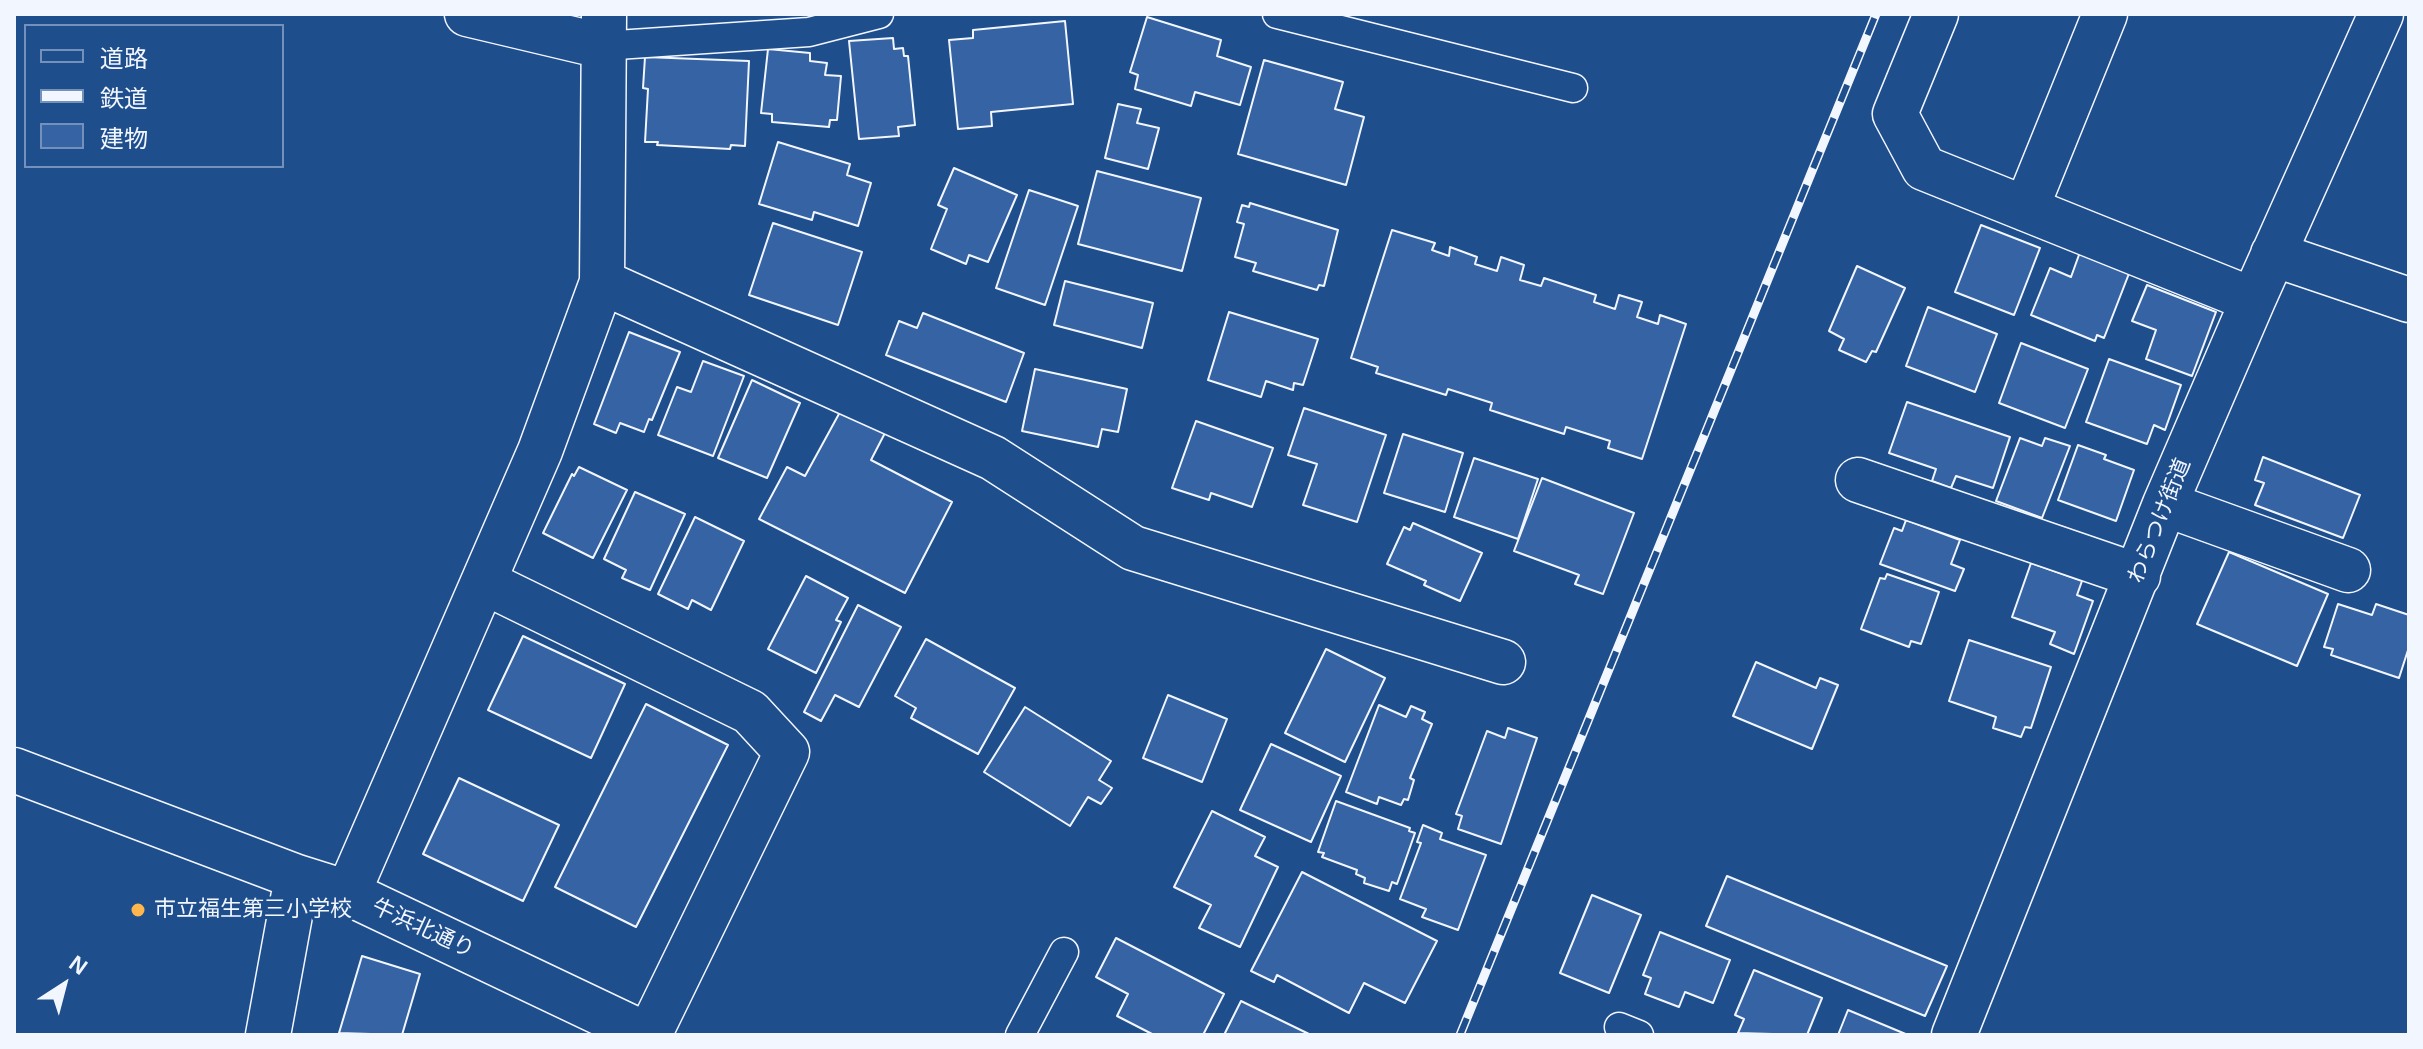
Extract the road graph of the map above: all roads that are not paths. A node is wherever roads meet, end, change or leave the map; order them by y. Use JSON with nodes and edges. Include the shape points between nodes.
{"nodes":[{"id":1,"x":467,"y":14,"type":"edge"},
{"id":2,"x":879,"y":14,"type":"edge"},
{"id":3,"x":1277,"y":14,"type":"edge"},
{"id":4,"x":1936,"y":14,"type":"edge"},
{"id":5,"x":2105,"y":14,"type":"edge"},
{"id":6,"x":2381,"y":14,"type":"edge"},
{"id":7,"x":603,"y":30,"type":"edge"},
{"id":8,"x":1573,"y":88,"type":"dead end"},
{"id":9,"x":2026,"y":209,"type":"junction"},
{"id":10,"x":2273,"y":254,"type":"junction"},
{"id":11,"x":602,"y":282,"type":"junction"},
{"id":12,"x":2253,"y":300,"type":"junction"},
{"id":13,"x":2409,"y":300,"type":"edge"},
{"id":14,"x":1858,"y":480,"type":"dead end"},
{"id":15,"x":2165,"y":504,"type":"junction"},
{"id":16,"x":2348,"y":570,"type":"dead end"},
{"id":17,"x":2138,"y":576,"type":"junction"},
{"id":18,"x":484,"y":582,"type":"junction"},
{"id":19,"x":1503,"y":662,"type":"dead end"},
{"id":20,"x":14,"y":770,"type":"edge"},
{"id":21,"x":297,"y":877,"type":"junction"},
{"id":22,"x":348,"y":893,"type":"junction"},
{"id":23,"x":1064,"y":952,"type":"dead end"},
{"id":24,"x":268,"y":1035,"type":"edge"},
{"id":25,"x":648,"y":1035,"type":"edge"},
{"id":26,"x":1020,"y":1035,"type":"edge"},
{"id":27,"x":1954,"y":1035,"type":"edge"}],
"edges":[{"from":1,"to":7,"type":"street"},
{"from":2,"to":7,"type":"lane","via":[[809,32]]},
{"from":3,"to":8,"type":"lane"},
{"from":4,"to":9,"type":"street","via":[[1895,114],[1924,168]]},
{"from":5,"to":9,"type":"street"},
{"from":6,"to":10,"type":"street","name":"わらつけ街道"},
{"from":7,"to":11,"type":"street"},
{"from":9,"to":12,"type":"street"},
{"from":10,"to":12,"type":"street","name":"わらつけ街道"},
{"from":10,"to":13,"type":"street"},
{"from":11,"to":18,"type":"street","via":[[540,451]]},
{"from":11,"to":19,"type":"street","via":[[993,458],[1133,548]]},
{"from":12,"to":15,"type":"street","name":"わらつけ街道"},
{"from":14,"to":17,"type":"street"},
{"from":15,"to":16,"type":"street"},
{"from":15,"to":17,"type":"street","name":"わらつけ街道"},
{"from":17,"to":27,"type":"street","name":"わらつけ街道"},
{"from":18,"to":22,"type":"street"},
{"from":18,"to":25,"type":"street","via":[[750,712],[787,752]]},
{"from":20,"to":21,"type":"street","name":"牛浜北通り"},
{"from":21,"to":22,"type":"street","name":"牛浜北通り"},
{"from":21,"to":24,"type":"street"},
{"from":22,"to":25,"type":"street","name":"牛浜北通り"},
{"from":23,"to":26,"type":"lane"}]}
